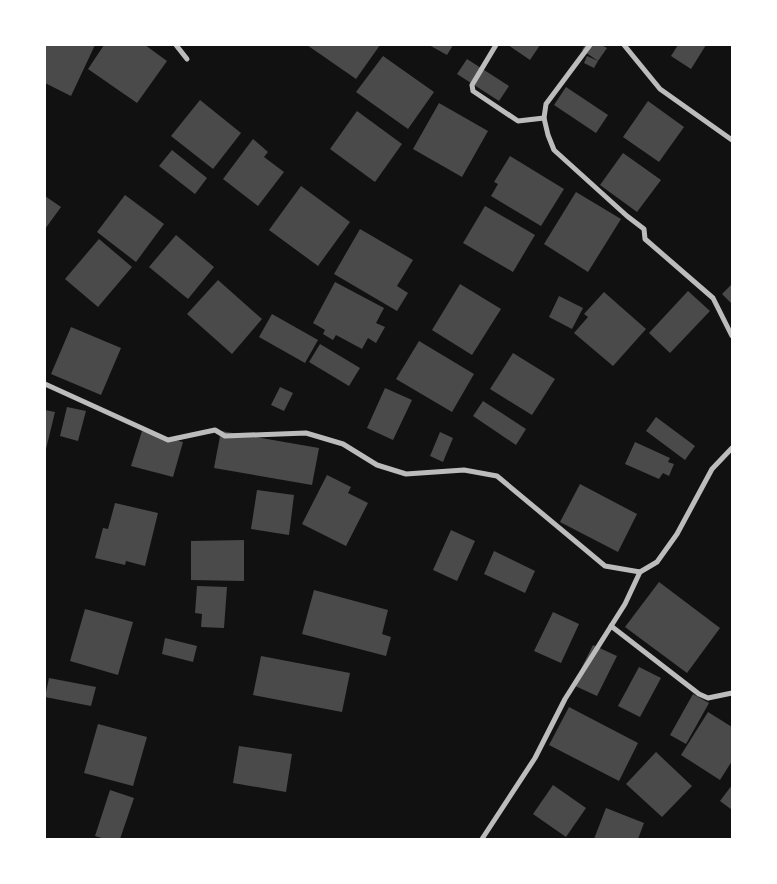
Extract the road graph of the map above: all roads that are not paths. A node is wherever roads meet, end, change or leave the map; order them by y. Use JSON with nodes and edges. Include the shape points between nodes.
{"nodes":[{"id":1,"x":176,"y":45,"type":"edge"},
{"id":2,"x":496,"y":45,"type":"edge"},
{"id":3,"x":590,"y":45,"type":"edge"},
{"id":4,"x":624,"y":45,"type":"edge"},
{"id":5,"x":187,"y":58,"type":"dead end"},
{"id":6,"x":544,"y":118,"type":"junction"},
{"id":7,"x":732,"y":140,"type":"edge"},
{"id":8,"x":732,"y":336,"type":"edge"},
{"id":9,"x":45,"y":384,"type":"edge"},
{"id":10,"x":732,"y":448,"type":"edge"},
{"id":11,"x":640,"y":572,"type":"junction"},
{"id":12,"x":611,"y":626,"type":"junction"},
{"id":13,"x":732,"y":693,"type":"edge"},
{"id":14,"x":482,"y":839,"type":"edge"}],
"edges":[{"from":1,"to":5,"type":"street"},
{"from":2,"to":6,"type":"street","via":[[472,85],[473,91],[518,121]]},
{"from":3,"to":6,"type":"street","via":[[546,104]]},
{"from":4,"to":7,"type":"street","via":[[660,89]]},
{"from":6,"to":8,"type":"street","via":[[554,150],[644,229],[645,239],[712,298]]},
{"from":9,"to":11,"type":"street","via":[[168,440],[215,430],[225,436],[306,433],[343,444],[378,465],[406,474],[464,470],[497,476],[605,566]]},
{"from":10,"to":11,"type":"street","via":[[712,469],[677,534],[657,562]]},
{"from":11,"to":12,"type":"street"},
{"from":12,"to":13,"type":"street","via":[[699,694],[708,698]]},
{"from":12,"to":14,"type":"street","via":[[565,699],[535,758]]}]}
